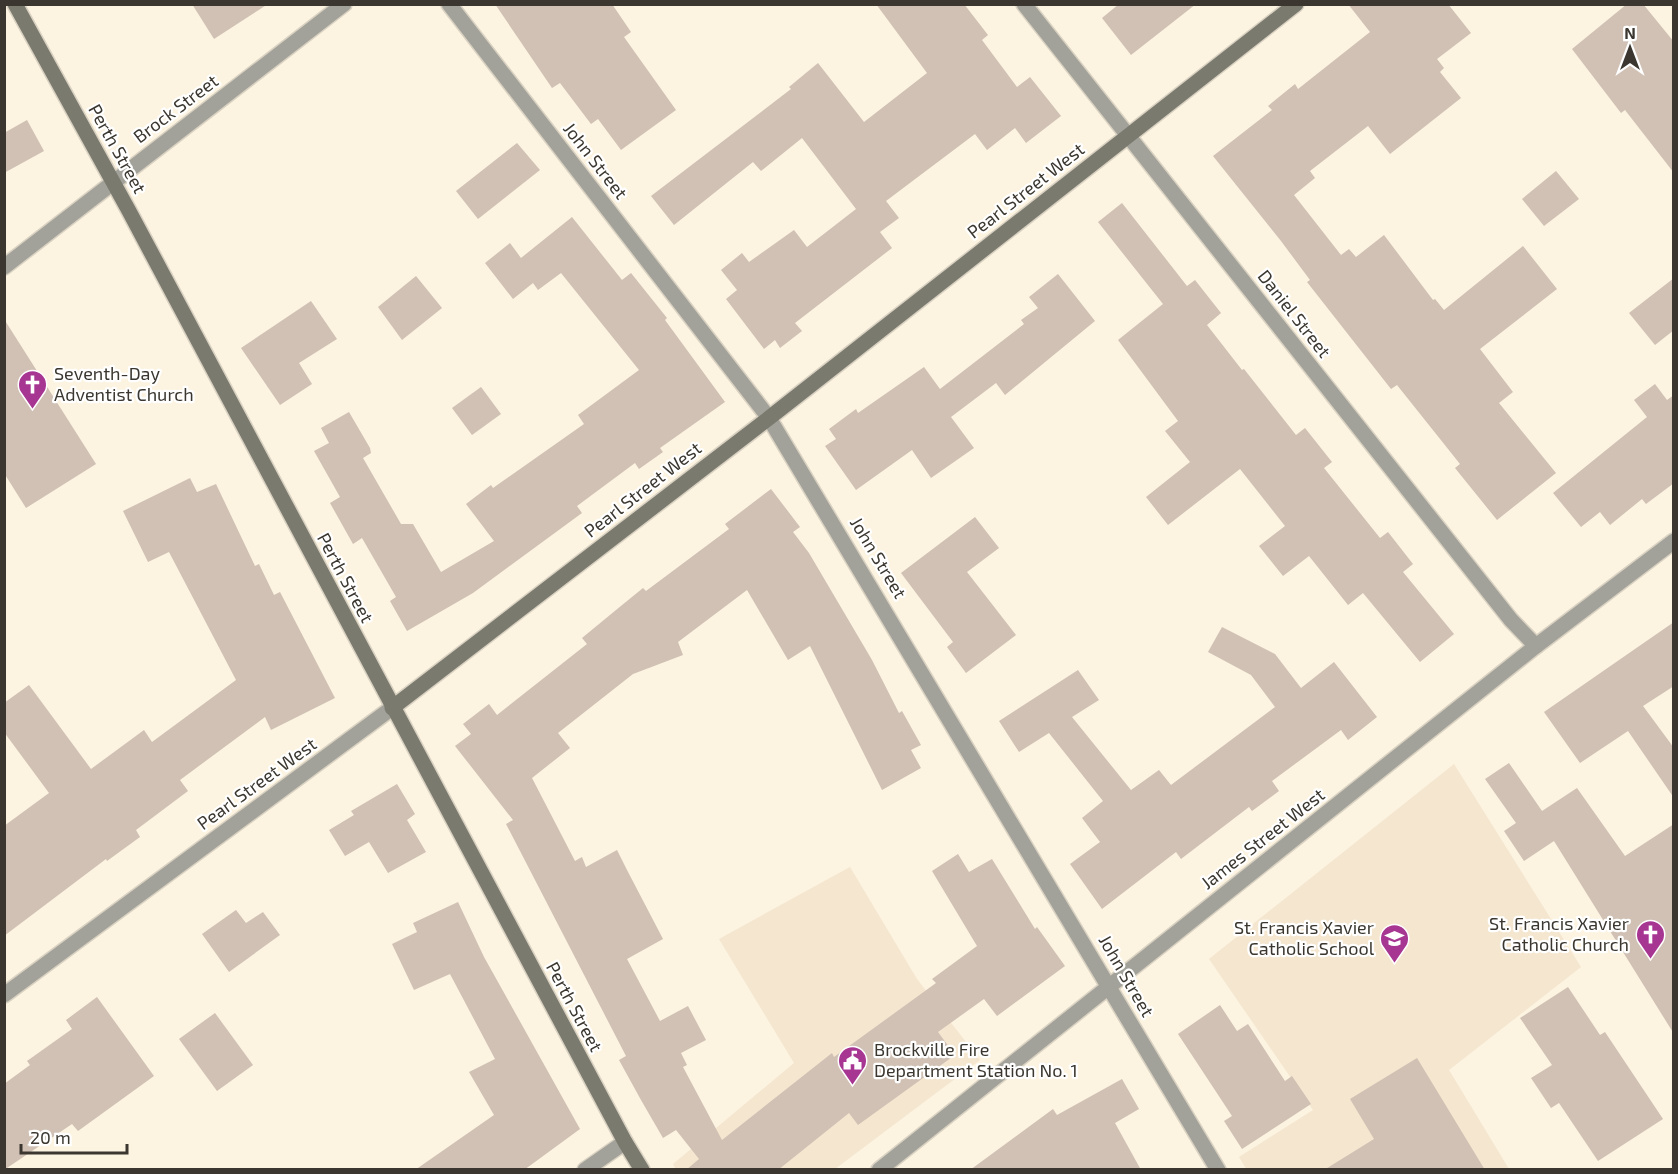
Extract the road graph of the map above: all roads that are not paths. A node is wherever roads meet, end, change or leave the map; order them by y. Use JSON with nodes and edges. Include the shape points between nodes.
{"nodes":[{"id":1,"x":15,"y":4,"type":"edge"},
{"id":2,"x":344,"y":4,"type":"edge"},
{"id":3,"x":449,"y":4,"type":"edge"},
{"id":4,"x":1024,"y":4,"type":"edge"},
{"id":5,"x":1296,"y":4,"type":"edge"},
{"id":6,"x":1129,"y":135,"type":"junction"},
{"id":7,"x":113,"y":182,"type":"junction"},
{"id":8,"x":4,"y":267,"type":"edge"},
{"id":9,"x":770,"y":418,"type":"junction"},
{"id":10,"x":1674,"y":541,"type":"edge"},
{"id":11,"x":1536,"y":646,"type":"junction"},
{"id":12,"x":392,"y":708,"type":"junction"},
{"id":13,"x":1109,"y":986,"type":"junction"},
{"id":14,"x":4,"y":995,"type":"edge"},
{"id":15,"x":625,"y":1142,"type":"junction"},
{"id":16,"x":585,"y":1170,"type":"edge"},
{"id":17,"x":642,"y":1170,"type":"edge"},
{"id":18,"x":879,"y":1170,"type":"edge"},
{"id":19,"x":1218,"y":1170,"type":"edge"}],
"edges":[{"from":1,"to":7,"type":"street","name":"Perth Street"},
{"from":2,"to":7,"type":"street","name":"Brock Street"},
{"from":3,"to":9,"type":"street","name":"John Street"},
{"from":4,"to":6,"type":"street","name":"Daniel Street"},
{"from":5,"to":6,"type":"street","name":"Pearl Street West"},
{"from":6,"to":9,"type":"street","name":"Pearl Street West"},
{"from":6,"to":11,"type":"street","name":"Daniel Street","via":[[1511,620]]},
{"from":7,"to":8,"type":"street","name":"Brock Street"},
{"from":7,"to":12,"type":"street","name":"Perth Street"},
{"from":9,"to":12,"type":"street","name":"Pearl Street West"},
{"from":9,"to":13,"type":"street","name":"John Street"},
{"from":10,"to":11,"type":"street","name":"James Street West"},
{"from":11,"to":13,"type":"street","name":"James Street West"},
{"from":12,"to":14,"type":"street","name":"Pearl Street West"},
{"from":12,"to":15,"type":"street","name":"Perth Street"},
{"from":13,"to":18,"type":"street","name":"James Street West"},
{"from":13,"to":19,"type":"street","name":"John Street"},
{"from":15,"to":16,"type":"street"},
{"from":15,"to":17,"type":"street","name":"Perth Street"}]}
